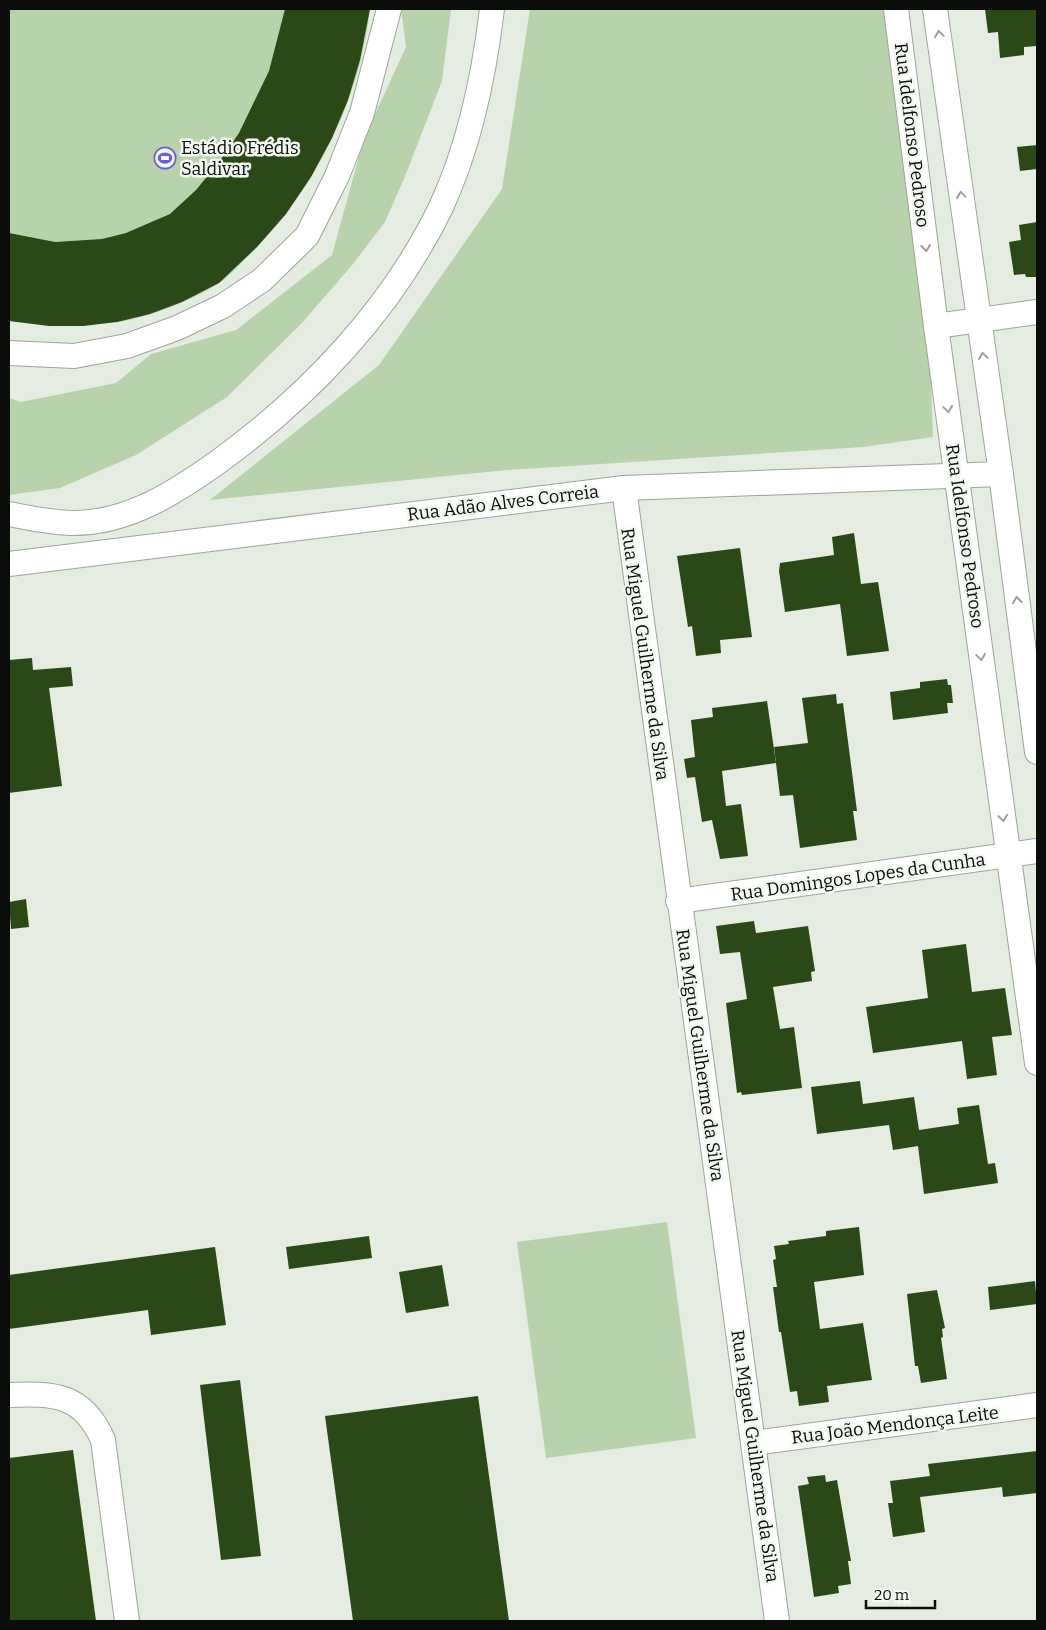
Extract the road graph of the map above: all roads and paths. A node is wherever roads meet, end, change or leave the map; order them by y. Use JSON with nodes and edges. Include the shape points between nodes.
{"nodes":[{"id":1,"x":389,"y":9,"type":"edge"},
{"id":2,"x":492,"y":9,"type":"edge"},
{"id":3,"x":896,"y":9,"type":"edge"},
{"id":4,"x":935,"y":9,"type":"edge"},
{"id":5,"x":1037,"y":312,"type":"edge"},
{"id":6,"x":978,"y":321,"type":"junction"},
{"id":7,"x":936,"y":326,"type":"junction"},
{"id":8,"x":9,"y":353,"type":"edge"},
{"id":9,"x":1001,"y":474,"type":"junction"},
{"id":10,"x":957,"y":476,"type":"junction"},
{"id":11,"x":624,"y":488,"type":"junction"},
{"id":12,"x":9,"y":514,"type":"edge"},
{"id":13,"x":9,"y":564,"type":"edge"},
{"id":14,"x":1037,"y":752,"type":"edge"},
{"id":15,"x":1037,"y":852,"type":"edge"},
{"id":16,"x":1009,"y":856,"type":"junction"},
{"id":17,"x":678,"y":901,"type":"junction"},
{"id":18,"x":1037,"y":1063,"type":"edge"},
{"id":19,"x":9,"y":1395,"type":"edge"},
{"id":20,"x":1037,"y":1405,"type":"edge"},
{"id":21,"x":753,"y":1443,"type":"junction"},
{"id":22,"x":127,"y":1621,"type":"edge"},
{"id":23,"x":777,"y":1621,"type":"edge"}],
"edges":[{"from":1,"to":8,"type":"street","via":[[362,113],[337,176],[307,236],[262,280],[223,306],[177,328],[127,346],[74,356]]},
{"from":2,"to":12,"type":"street","via":[[470,128],[441,207],[402,273],[372,314],[312,383],[237,448],[155,503],[116,516],[74,523]]},
{"from":3,"to":7,"type":"street","name":"Rua Idelfonso Pedroso","one_way":true},
{"from":6,"to":4,"type":"street","one_way":true},
{"from":5,"to":6,"type":"street"},
{"from":6,"to":7,"type":"street"},
{"from":9,"to":6,"type":"street","one_way":true},
{"from":7,"to":10,"type":"street","name":"Rua Idelfonso Pedroso","one_way":true},
{"from":9,"to":10,"type":"street","name":"Rua Adão Alves Correia"},
{"from":14,"to":9,"type":"street","one_way":true},
{"from":10,"to":11,"type":"street","name":"Rua Adão Alves Correia"},
{"from":10,"to":16,"type":"street","name":"Rua Idelfonso Pedroso","one_way":true},
{"from":11,"to":13,"type":"street","name":"Rua Adão Alves Correia"},
{"from":11,"to":17,"type":"street","name":"Rua Miguel Guilherme da Silva"},
{"from":15,"to":16,"type":"street","name":"Rua Domingos Lopes da Cunha"},
{"from":16,"to":17,"type":"street","name":"Rua Domingos Lopes da Cunha"},
{"from":16,"to":18,"type":"street","name":"Rua Idelfonso Pedroso"},
{"from":17,"to":21,"type":"street","name":"Rua Miguel Guilherme da Silva"},
{"from":19,"to":22,"type":"street","via":[[43,1394],[77,1404],[94,1420],[103,1440]]},
{"from":20,"to":21,"type":"street","name":"Rua João Mendonça Leite"},
{"from":21,"to":23,"type":"street","name":"Rua Miguel Guilherme da Silva"}]}
